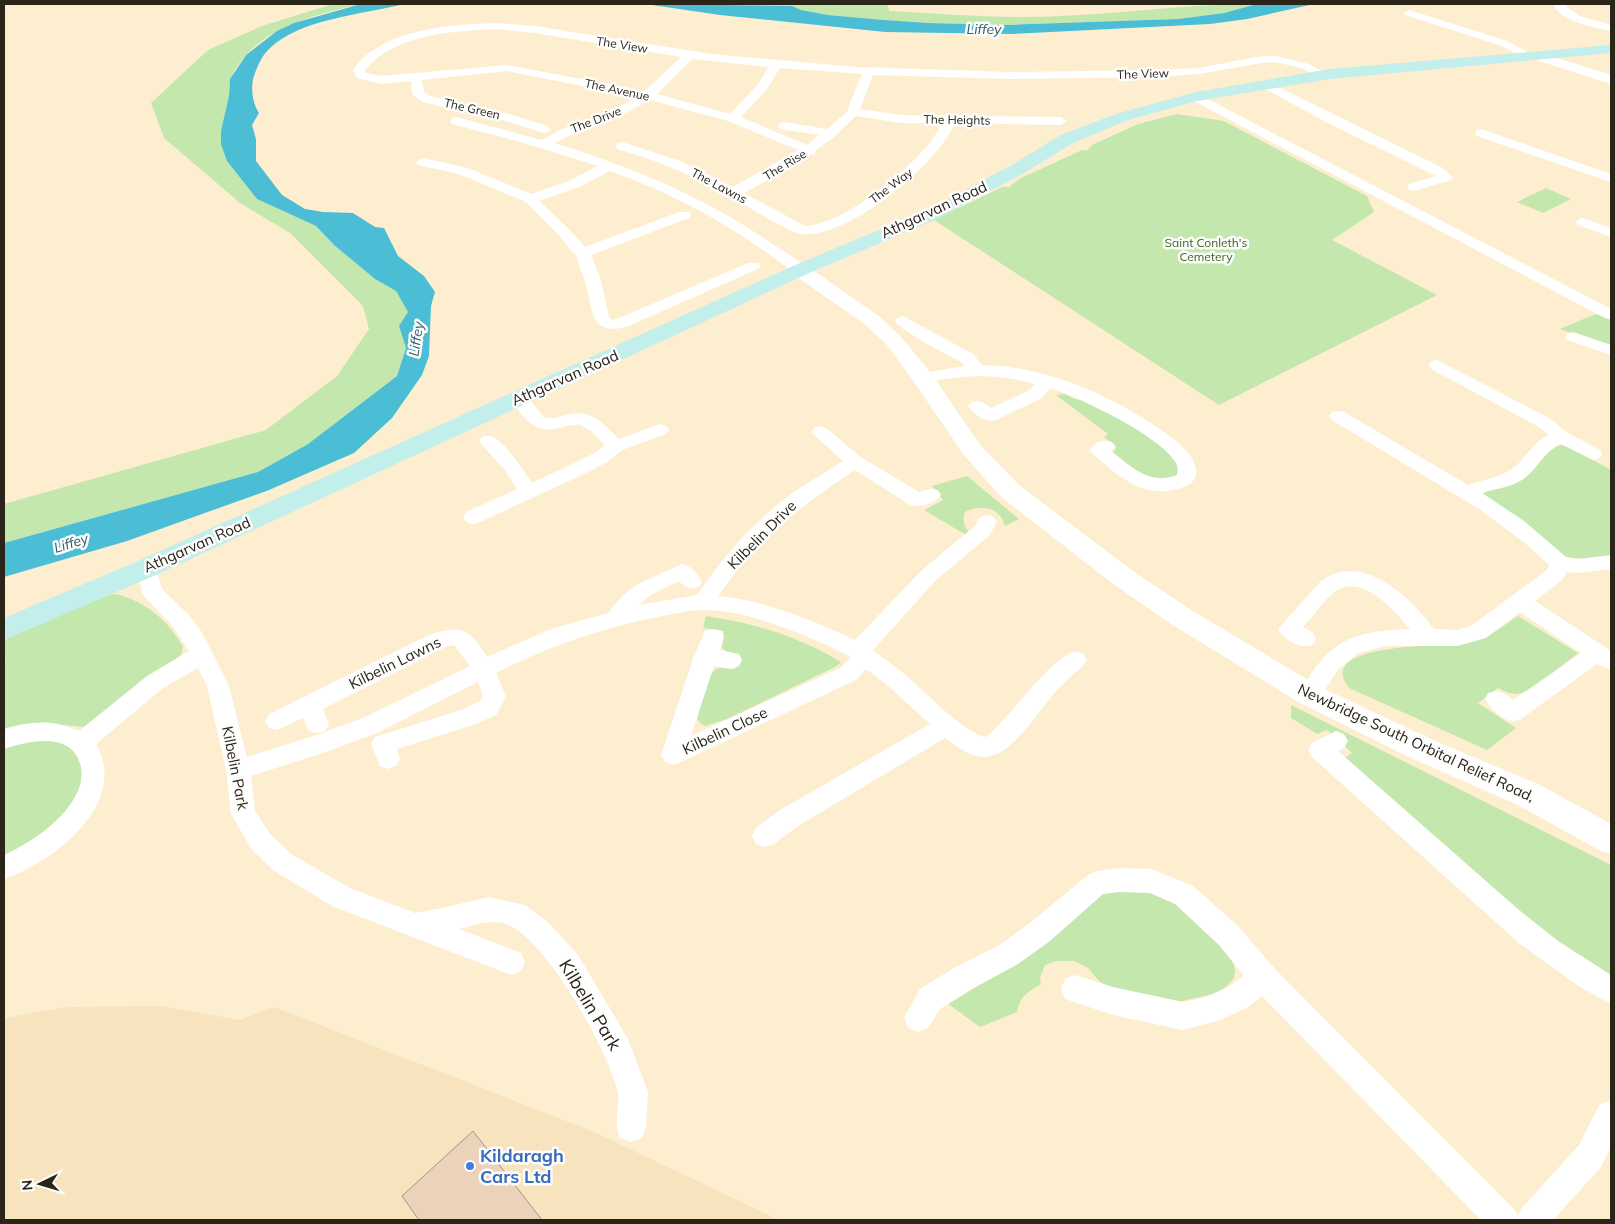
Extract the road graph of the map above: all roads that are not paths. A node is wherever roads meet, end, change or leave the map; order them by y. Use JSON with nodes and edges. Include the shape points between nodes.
{"nodes":[{"id":1,"x":1561,"y":4,"type":"edge"},
{"id":2,"x":1409,"y":13,"type":"dead end"},
{"id":3,"x":1611,"y":28,"type":"edge"},
{"id":4,"x":1611,"y":49,"type":"edge"},
{"id":5,"x":691,"y":54,"type":"junction"},
{"id":6,"x":1534,"y":56,"type":"junction"},
{"id":7,"x":776,"y":65,"type":"junction"},
{"id":8,"x":869,"y":70,"type":"junction"},
{"id":9,"x":1322,"y":75,"type":"junction"},
{"id":10,"x":416,"y":77,"type":"junction"},
{"id":11,"x":1611,"y":80,"type":"edge"},
{"id":12,"x":1264,"y":84,"type":"junction"},
{"id":13,"x":648,"y":96,"type":"junction"},
{"id":14,"x":1196,"y":97,"type":"junction"},
{"id":15,"x":701,"y":100,"type":"dead end"},
{"id":16,"x":747,"y":105,"type":"junction"},
{"id":17,"x":854,"y":112,"type":"junction"},
{"id":18,"x":733,"y":118,"type":"junction"},
{"id":19,"x":456,"y":120,"type":"dead end"},
{"id":20,"x":950,"y":120,"type":"junction"},
{"id":21,"x":1061,"y":121,"type":"dead end"},
{"id":22,"x":539,"y":124,"type":"dead end"},
{"id":23,"x":784,"y":126,"type":"dead end"},
{"id":24,"x":831,"y":132,"type":"junction"},
{"id":25,"x":1481,"y":133,"type":"dead end"},
{"id":26,"x":545,"y":144,"type":"junction"},
{"id":27,"x":629,"y":150,"type":"dead end"},
{"id":28,"x":810,"y":151,"type":"junction"},
{"id":29,"x":610,"y":165,"type":"junction"},
{"id":30,"x":428,"y":166,"type":"dead end"},
{"id":31,"x":1611,"y":178,"type":"edge"},
{"id":32,"x":1414,"y":187,"type":"dead end"},
{"id":33,"x":735,"y":192,"type":"junction"},
{"id":34,"x":531,"y":199,"type":"junction"},
{"id":35,"x":685,"y":215,"type":"dead end"},
{"id":36,"x":1583,"y":222,"type":"dead end"},
{"id":37,"x":814,"y":232,"type":"joint"},
{"id":38,"x":1611,"y":233,"type":"edge"},
{"id":39,"x":584,"y":253,"type":"junction"},
{"id":40,"x":753,"y":266,"type":"dead end"},
{"id":41,"x":800,"y":270,"type":"junction"},
{"id":42,"x":1611,"y":315,"type":"edge"},
{"id":43,"x":903,"y":321,"type":"dead end"},
{"id":44,"x":1573,"y":337,"type":"dead end"},
{"id":45,"x":1611,"y":350,"type":"edge"},
{"id":46,"x":1437,"y":365,"type":"dead end"},
{"id":47,"x":975,"y":371,"type":"junction"},
{"id":48,"x":923,"y":378,"type":"junction"},
{"id":49,"x":1046,"y":382,"type":"junction"},
{"id":50,"x":519,"y":398,"type":"junction"},
{"id":51,"x":977,"y":406,"type":"dead end"},
{"id":52,"x":1338,"y":416,"type":"dead end"},
{"id":53,"x":660,"y":430,"type":"dead end"},
{"id":54,"x":820,"y":432,"type":"dead end"},
{"id":55,"x":1562,"y":437,"type":"junction"},
{"id":56,"x":495,"y":444,"type":"dead end"},
{"id":57,"x":616,"y":446,"type":"junction"},
{"id":58,"x":1106,"y":446,"type":"dead end"},
{"id":59,"x":1593,"y":454,"type":"dead end"},
{"id":60,"x":855,"y":462,"type":"junction"},
{"id":61,"x":528,"y":491,"type":"junction"},
{"id":62,"x":1466,"y":492,"type":"junction"},
{"id":63,"x":931,"y":495,"type":"dead end"},
{"id":64,"x":473,"y":517,"type":"dead end"},
{"id":65,"x":987,"y":522,"type":"dead end"},
{"id":66,"x":1611,"y":562,"type":"edge"},
{"id":67,"x":1560,"y":564,"type":"junction"},
{"id":68,"x":147,"y":568,"type":"junction"},
{"id":69,"x":692,"y":582,"type":"dead end"},
{"id":70,"x":1519,"y":601,"type":"junction"},
{"id":71,"x":703,"y":602,"type":"junction"},
{"id":72,"x":616,"y":618,"type":"junction"},
{"id":73,"x":4,"y":630,"type":"edge"},
{"id":74,"x":1428,"y":637,"type":"junction"},
{"id":75,"x":1305,"y":639,"type":"dead end"},
{"id":76,"x":203,"y":654,"type":"junction"},
{"id":77,"x":862,"y":654,"type":"junction"},
{"id":78,"x":1604,"y":657,"type":"edge"},
{"id":79,"x":731,"y":660,"type":"dead end"},
{"id":80,"x":1076,"y":660,"type":"dead end"},
{"id":81,"x":482,"y":671,"type":"junction"},
{"id":82,"x":1310,"y":695,"type":"junction"},
{"id":83,"x":1496,"y":698,"type":"dead end"},
{"id":84,"x":277,"y":721,"type":"dead end"},
{"id":85,"x":948,"y":725,"type":"junction"},
{"id":86,"x":4,"y":739,"type":"edge"},
{"id":87,"x":1336,"y":741,"type":"dead end"},
{"id":88,"x":81,"y":743,"type":"junction"},
{"id":89,"x":388,"y":759,"type":"dead end"},
{"id":90,"x":238,"y":770,"type":"junction"},
{"id":91,"x":765,"y":836,"type":"dead end"},
{"id":92,"x":1611,"y":840,"type":"edge"},
{"id":93,"x":4,"y":867,"type":"edge"},
{"id":94,"x":414,"y":925,"type":"junction"},
{"id":95,"x":511,"y":962,"type":"dead end"},
{"id":96,"x":1264,"y":978,"type":"junction"},
{"id":97,"x":1075,"y":989,"type":"dead end"},
{"id":98,"x":1611,"y":990,"type":"edge"},
{"id":99,"x":918,"y":1018,"type":"dead end"},
{"id":100,"x":1611,"y":1115,"type":"edge"},
{"id":101,"x":631,"y":1127,"type":"dead end"},
{"id":102,"x":1503,"y":1220,"type":"edge"},
{"id":103,"x":1532,"y":1220,"type":"edge"}],
"edges":[{"from":1,"to":3,"type":"street","via":[[1561,10],[1569,14]]},
{"from":2,"to":6,"type":"street"},
{"from":4,"to":6,"type":"main road","name":"Athgarvan Road"},
{"from":5,"to":7,"type":"street","name":"The View"},
{"from":5,"to":10,"type":"street","name":"The View","via":[[530,28],[480,27],[442,32],[394,45],[366,59],[360,70],[361,76],[372,80]]},
{"from":5,"to":13,"type":"street","name":"The Drive"},
{"from":6,"to":9,"type":"main road","name":"Athgarvan Road"},
{"from":6,"to":11,"type":"street"},
{"from":7,"to":8,"type":"street","name":"The View"},
{"from":7,"to":16,"type":"street","via":[[764,86]]},
{"from":8,"to":9,"type":"street","name":"The View","via":[[960,80],[1171,73],[1279,58],[1304,64]]},
{"from":8,"to":17,"type":"street","name":"The Rise"},
{"from":9,"to":12,"type":"main road","name":"Athgarvan Road"},
{"from":10,"to":13,"type":"street","name":"The Avenue","via":[[514,69]]},
{"from":10,"to":22,"type":"street","name":"The Green","via":[[418,94],[426,99]]},
{"from":12,"to":14,"type":"main road","name":"Athgarvan Road"},
{"from":12,"to":32,"type":"street","via":[[1446,177]]},
{"from":13,"to":18,"type":"street","name":"The Avenue"},
{"from":13,"to":26,"type":"street","name":"The Drive","via":[[614,115],[561,133]]},
{"from":14,"to":41,"type":"main road","name":"Athgarvan Road","via":[[1122,117],[1067,139],[935,213]]},
{"from":14,"to":42,"type":"street","via":[[1596,302]]},
{"from":15,"to":16,"type":"street"},
{"from":16,"to":18,"type":"street"},
{"from":17,"to":20,"type":"street","name":"The Heights","via":[[901,119]]},
{"from":17,"to":24,"type":"street","name":"The Rise"},
{"from":18,"to":28,"type":"street","name":"The Avenue"},
{"from":19,"to":26,"type":"street"},
{"from":20,"to":21,"type":"street","name":"The Heights","via":[[1035,124]]},
{"from":20,"to":37,"type":"street","name":"The Way","via":[[939,142],[891,190]]},
{"from":23,"to":24,"type":"street","name":"The Rise"},
{"from":24,"to":28,"type":"street","name":"The Rise"},
{"from":25,"to":31,"type":"street","via":[[1502,144]]},
{"from":26,"to":29,"type":"street"},
{"from":27,"to":33,"type":"street","name":"The Lawns","via":[[679,164]]},
{"from":28,"to":33,"type":"street","name":"The Rise"},
{"from":29,"to":34,"type":"street","via":[[574,184]]},
{"from":29,"to":41,"type":"street","via":[[737,226]]},
{"from":30,"to":34,"type":"street","via":[[462,171]]},
{"from":33,"to":37,"type":"street","name":"The Lawns","via":[[788,223]]},
{"from":34,"to":39,"type":"street"},
{"from":35,"to":39,"type":"street"},
{"from":36,"to":38,"type":"street"},
{"from":39,"to":40,"type":"street","via":[[601,317],[610,325],[690,300]]},
{"from":41,"to":48,"type":"street","name":"Newbridge South Orbital Relief Road,","via":[[873,321],[897,344]]},
{"from":41,"to":50,"type":"main road","name":"Athgarvan Road"},
{"from":43,"to":47,"type":"street","via":[[926,338],[967,358]]},
{"from":44,"to":45,"type":"street"},
{"from":46,"to":55,"type":"street","via":[[1542,422]]},
{"from":47,"to":48,"type":"street"},
{"from":47,"to":49,"type":"street","via":[[998,371]]},
{"from":48,"to":82,"type":"street","name":"Newbridge South Orbital Relief Road,","via":[[972,450],[1010,492],[1121,576]]},
{"from":49,"to":51,"type":"street","via":[[1036,394],[990,416]]},
{"from":49,"to":58,"type":"street","via":[[1121,412],[1148,429],[1186,462],[1189,470],[1186,479],[1178,484],[1154,487],[1140,483],[1099,450]]},
{"from":50,"to":57,"type":"street","via":[[542,423],[573,419],[590,422]]},
{"from":50,"to":68,"type":"main road","name":"Athgarvan Road"},
{"from":52,"to":62,"type":"street"},
{"from":53,"to":57,"type":"street"},
{"from":54,"to":60,"type":"street"},
{"from":55,"to":59,"type":"street"},
{"from":55,"to":62,"type":"street","via":[[1541,447],[1512,478]]},
{"from":56,"to":61,"type":"street"},
{"from":57,"to":61,"type":"street","via":[[600,458]]},
{"from":60,"to":63,"type":"street","via":[[917,500]]},
{"from":60,"to":71,"type":"street","name":"Kilbelin Drive","via":[[797,500],[771,522],[718,579]]},
{"from":61,"to":64,"type":"street"},
{"from":62,"to":67,"type":"street","via":[[1518,527]]},
{"from":65,"to":77,"type":"street","via":[[982,532],[928,575]]},
{"from":66,"to":67,"type":"street","via":[[1580,566]]},
{"from":67,"to":70,"type":"street","via":[[1556,574]]},
{"from":68,"to":73,"type":"main road","name":"Athgarvan Road"},
{"from":68,"to":76,"type":"street","name":"Kilbelin Park","via":[[152,592],[181,621]]},
{"from":69,"to":72,"type":"street","via":[[682,571],[643,588]]},
{"from":70,"to":74,"type":"street","via":[[1478,632],[1457,638]]},
{"from":70,"to":78,"type":"street"},
{"from":71,"to":72,"type":"street"},
{"from":71,"to":77,"type":"street","via":[[733,606],[792,622]]},
{"from":72,"to":81,"type":"street","via":[[559,635]]},
{"from":74,"to":75,"type":"street","via":[[1406,608],[1389,594],[1363,582],[1346,579],[1331,585],[1289,630]]},
{"from":74,"to":82,"type":"street","via":[[1386,638],[1351,646],[1329,664]]},
{"from":76,"to":88,"type":"street","via":[[155,682]]},
{"from":76,"to":90,"type":"street","name":"Kilbelin Park","via":[[218,686]]},
{"from":77,"to":79,"type":"street","name":"Kilbelin Close","via":[[848,674],[673,755],[709,646]]},
{"from":77,"to":85,"type":"street","via":[[895,678]]},
{"from":78,"to":83,"type":"street","via":[[1513,712]]},
{"from":80,"to":85,"type":"street","via":[[1055,677],[995,744],[986,747],[974,745]]},
{"from":81,"to":84,"type":"street","name":"Kilbelin Lawns","via":[[472,648],[460,637],[452,637],[437,641],[314,714]]},
{"from":81,"to":89,"type":"street","name":"Kilbelin Lawns","via":[[495,696],[488,708],[383,744]]},
{"from":81,"to":90,"type":"street","via":[[371,725]]},
{"from":82,"to":92,"type":"street","name":"Newbridge South Orbital Relief Road,","via":[[1422,749],[1529,795]]},
{"from":85,"to":91,"type":"street","via":[[789,818]]},
{"from":86,"to":88,"type":"street","via":[[31,732],[51,732]]},
{"from":87,"to":98,"type":"street","via":[[1320,750],[1492,904],[1556,955]]},
{"from":88,"to":93,"type":"street","via":[[91,754],[94,772],[90,794],[76,816],[54,838]]},
{"from":90,"to":94,"type":"street","name":"Kilbelin Park","via":[[243,814],[261,842],[282,862],[341,897]]},
{"from":94,"to":95,"type":"street","name":"Kilbelin Park"},
{"from":94,"to":101,"type":"street","name":"Kilbelin Park","via":[[442,922],[489,909],[516,914],[538,931],[568,964],[618,1049],[633,1092]]},
{"from":96,"to":97,"type":"street","via":[[1231,1001],[1208,1011],[1182,1016]]},
{"from":96,"to":99,"type":"street","via":[[1229,936],[1184,895],[1151,881],[1120,880],[1096,883],[1008,955],[930,999]]},
{"from":96,"to":102,"type":"street"},
{"from":100,"to":103,"type":"street","via":[[1590,1156]]}]}
